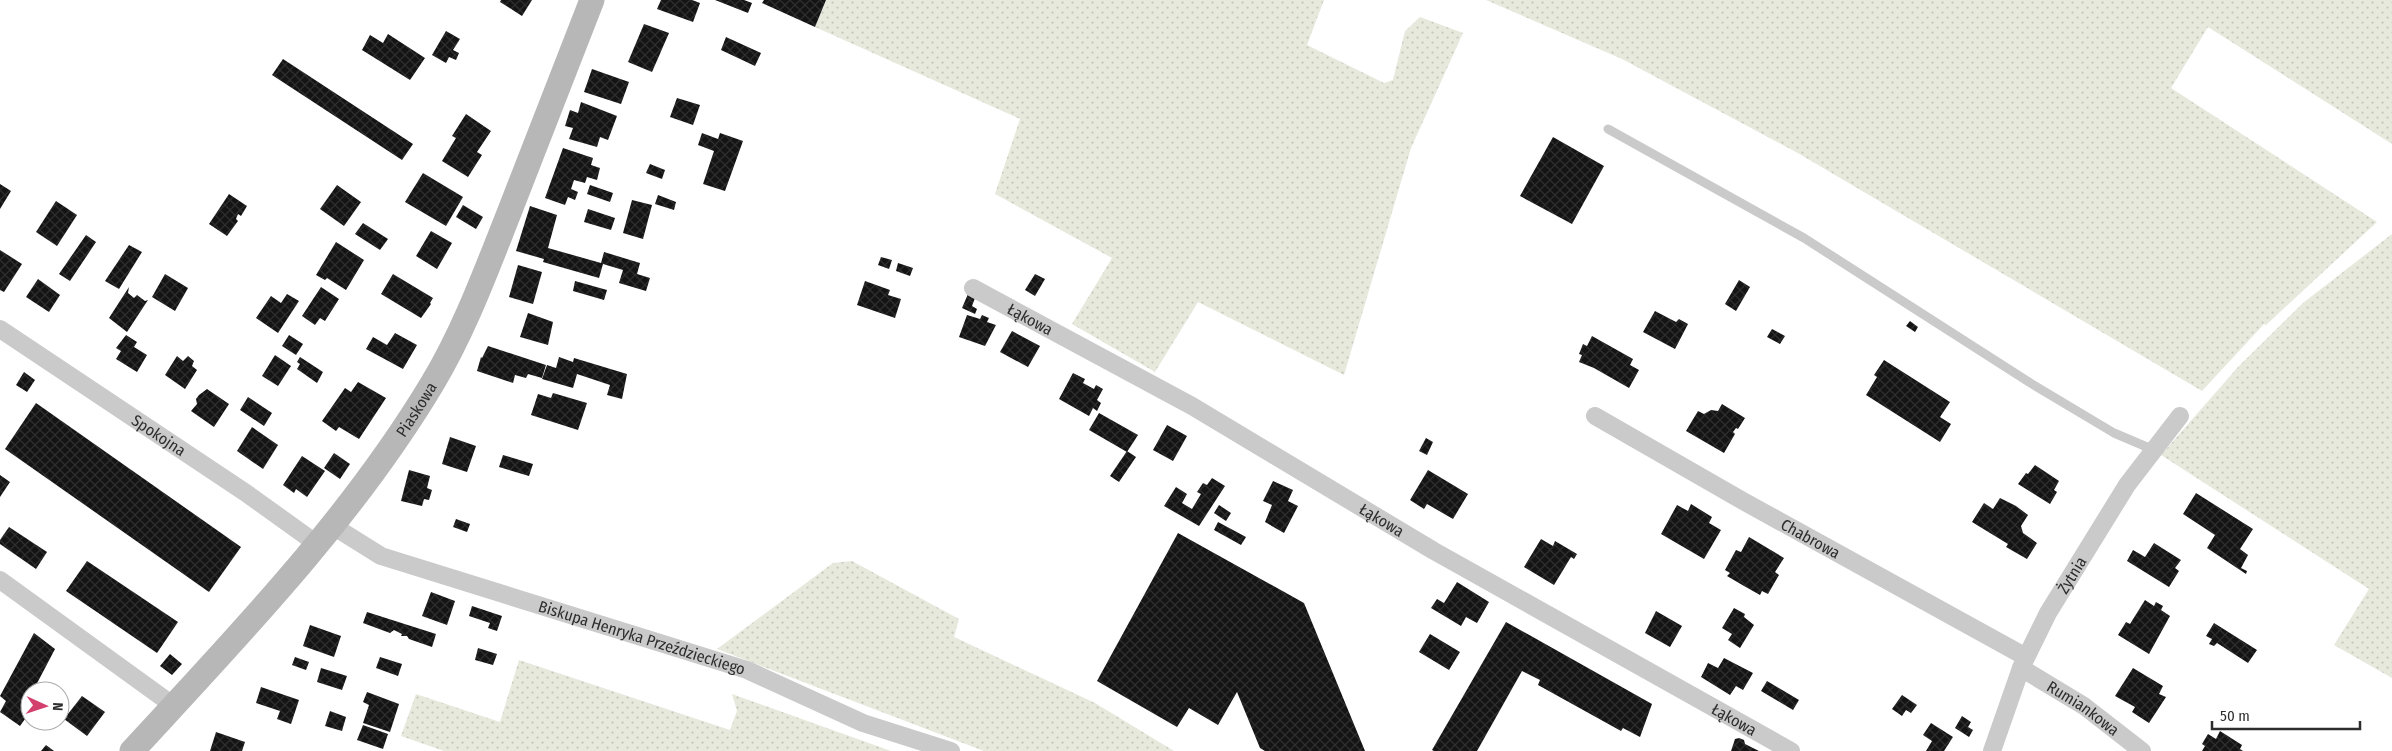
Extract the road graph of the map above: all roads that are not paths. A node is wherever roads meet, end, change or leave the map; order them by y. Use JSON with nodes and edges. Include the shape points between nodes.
{"nodes":[{"id":1,"x":592,"y":0,"type":"edge"},
{"id":2,"x":1608,"y":129,"type":"dead end"},
{"id":3,"x":973,"y":288,"type":"dead end"},
{"id":4,"x":0,"y":329,"type":"edge"},
{"id":5,"x":1595,"y":416,"type":"dead end"},
{"id":6,"x":2180,"y":416,"type":"dead end"},
{"id":7,"x":2154,"y":450,"type":"junction"},
{"id":8,"x":325,"y":535,"type":"junction"},
{"id":9,"x":0,"y":580,"type":"edge"},
{"id":10,"x":2024,"y":662,"type":"junction"},
{"id":11,"x":174,"y":706,"type":"junction"},
{"id":12,"x":132,"y":751,"type":"edge"},
{"id":13,"x":951,"y":751,"type":"edge"},
{"id":14,"x":1791,"y":751,"type":"edge"},
{"id":15,"x":1992,"y":751,"type":"edge"},
{"id":16,"x":2142,"y":751,"type":"edge"}],
"edges":[{"from":1,"to":8,"type":"street","name":"Piaskowa","via":[[460,333],[389,452]]},
{"from":2,"to":7,"type":"lane","via":[[1804,238],[2064,404]]},
{"from":3,"to":14,"type":"street","name":"Łąkowa","via":[[1192,406],[1434,551]]},
{"from":4,"to":8,"type":"street","name":"Spokojna","via":[[246,493]]},
{"from":5,"to":10,"type":"street","name":"Chabrowa"},
{"from":6,"to":7,"type":"street","name":"Żytnia"},
{"from":7,"to":10,"type":"street","name":"Żytnia","via":[[2127,485],[2048,613]]},
{"from":8,"to":11,"type":"street","name":"Piaskowa"},
{"from":8,"to":13,"type":"street","name":"Biskupa Henryka Przeździeckiego","via":[[381,556],[747,670],[863,723]]},
{"from":9,"to":11,"type":"street"},
{"from":10,"to":15,"type":"street","name":"Żytnia"},
{"from":10,"to":16,"type":"street","name":"Rumiankowa"},
{"from":11,"to":12,"type":"street","name":"Piaskowa"}]}
